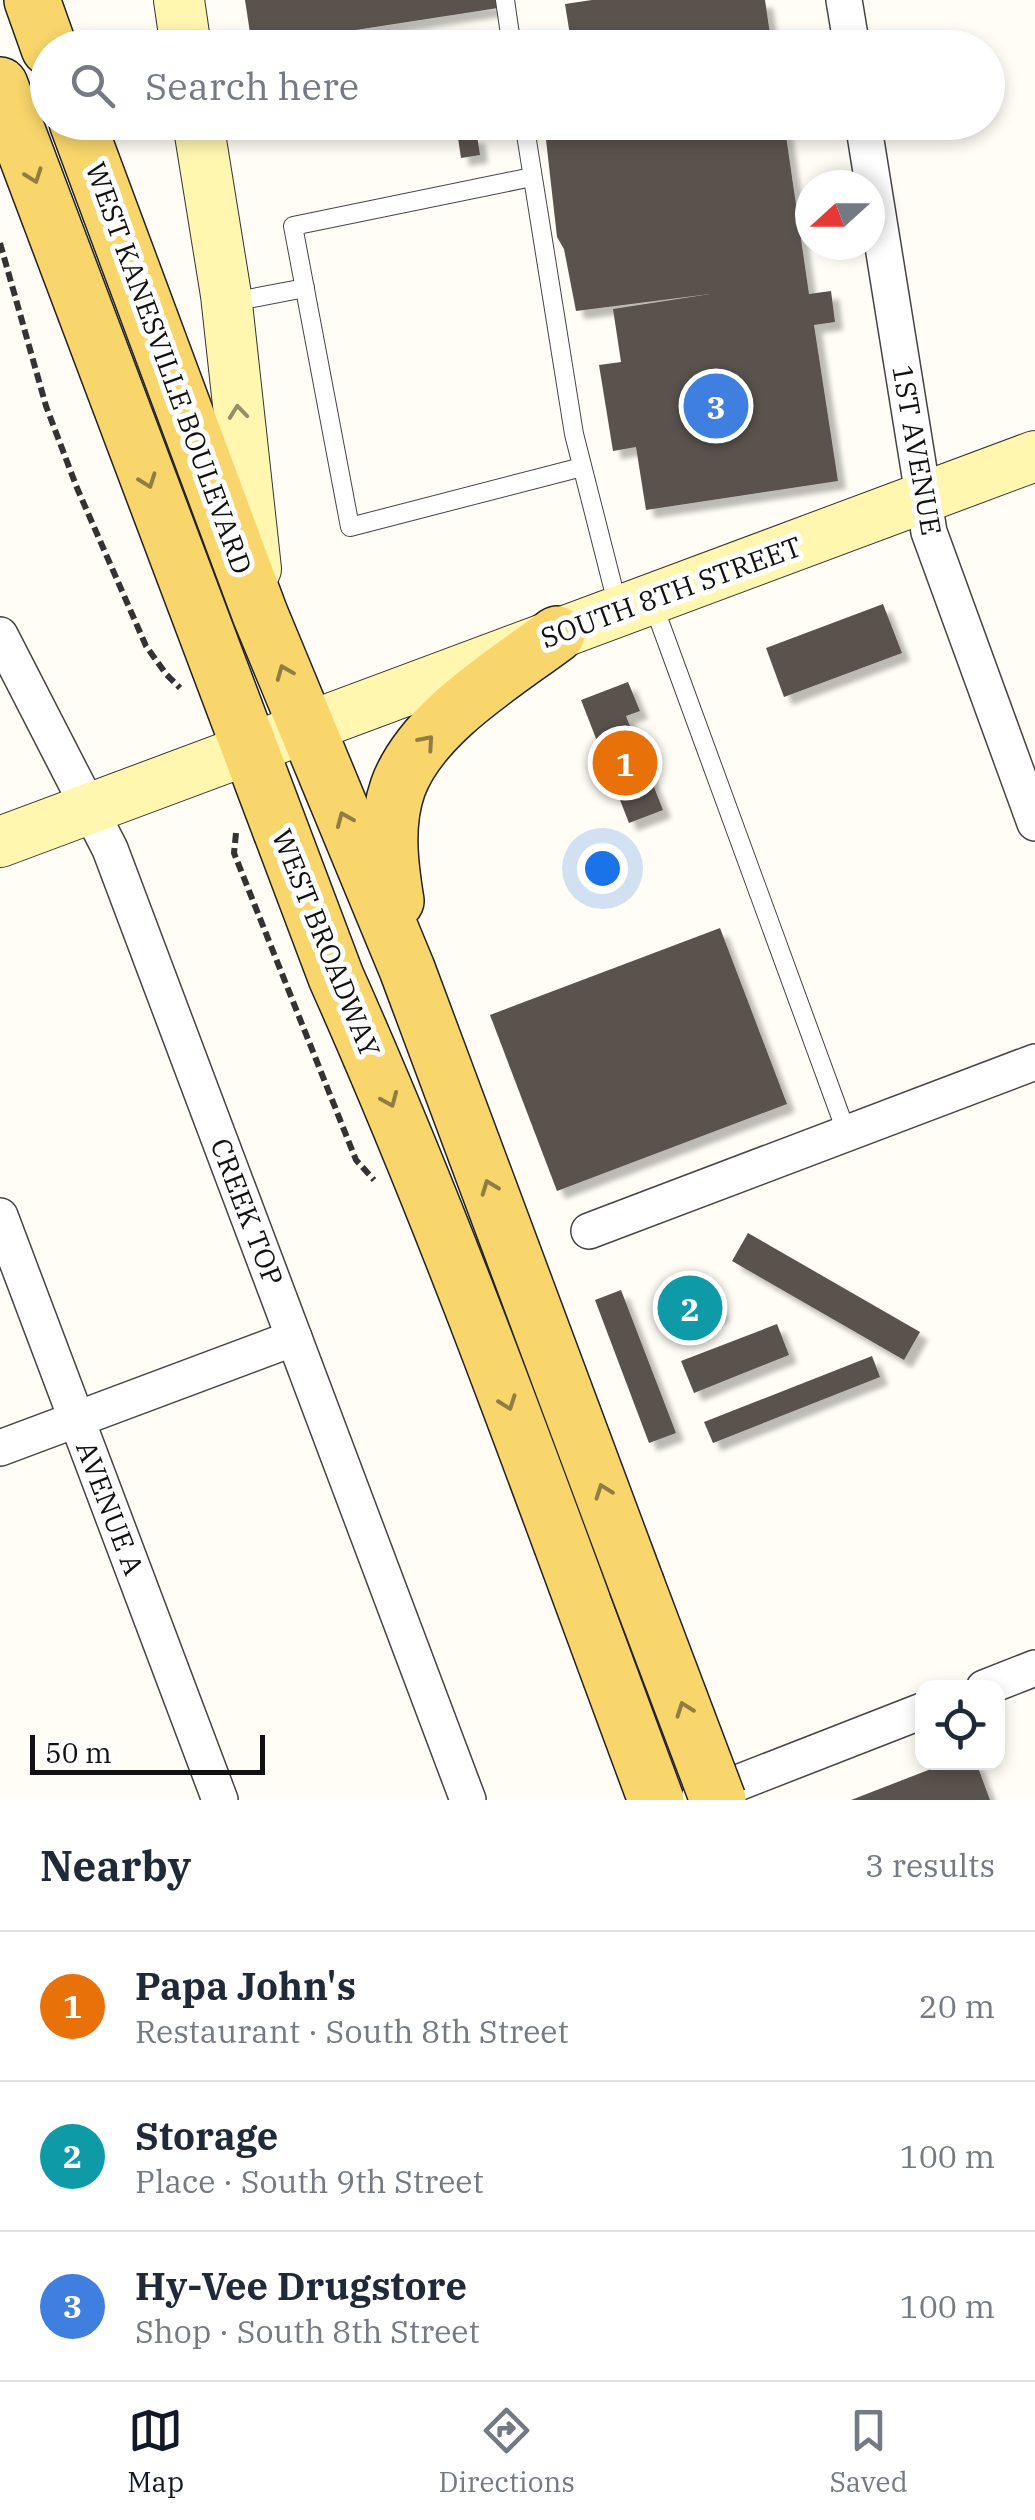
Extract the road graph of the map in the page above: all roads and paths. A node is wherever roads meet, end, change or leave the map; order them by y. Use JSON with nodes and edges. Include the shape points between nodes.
{"nodes":[{"id":1,"x":32,"y":0,"type":"edge"},
{"id":2,"x":178,"y":0,"type":"edge"},
{"id":3,"x":505,"y":0,"type":"edge"},
{"id":4,"x":844,"y":0,"type":"edge"},
{"id":5,"x":43,"y":30,"type":"edge"},
{"id":6,"x":183,"y":30,"type":"edge"},
{"id":7,"x":509,"y":30,"type":"edge"},
{"id":8,"x":849,"y":30,"type":"edge"},
{"id":9,"x":0,"y":85,"type":"edge"},
{"id":10,"x":84,"y":140,"type":"edge"},
{"id":11,"x":201,"y":140,"type":"edge"},
{"id":12,"x":527,"y":140,"type":"edge"},
{"id":13,"x":866,"y":140,"type":"edge"},
{"id":14,"x":532,"y":177,"type":"junction"},
{"id":15,"x":305,"y":288,"type":"junction"},
{"id":16,"x":226,"y":303,"type":"junction"},
{"id":17,"x":1035,"y":456,"type":"edge"},
{"id":18,"x":582,"y":467,"type":"junction"},
{"id":19,"x":923,"y":500,"type":"junction"},
{"id":20,"x":635,"y":605,"type":"junction"},
{"id":21,"x":260,"y":614,"type":"junction"},
{"id":22,"x":557,"y":634,"type":"junction"},
{"id":23,"x":0,"y":635,"type":"edge"},
{"id":24,"x":307,"y":730,"type":"junction"},
{"id":25,"x":248,"y":750,"type":"junction"},
{"id":26,"x":91,"y":808,"type":"junction"},
{"id":27,"x":1035,"y":823,"type":"edge"},
{"id":28,"x":0,"y":842,"type":"edge"},
{"id":29,"x":407,"y":968,"type":"junction"},
{"id":30,"x":1035,"y":1062,"type":"edge"},
{"id":31,"x":847,"y":1134,"type":"junction"},
{"id":32,"x":0,"y":1216,"type":"edge"},
{"id":33,"x":589,"y":1231,"type":"dead end"},
{"id":34,"x":294,"y":1338,"type":"junction"},
{"id":35,"x":76,"y":1420,"type":"junction"},
{"id":36,"x":0,"y":1448,"type":"edge"},
{"id":37,"x":1035,"y":1668,"type":"edge"},
{"id":38,"x":1004,"y":1680,"type":"edge"},
{"id":39,"x":915,"y":1714,"type":"edge"},
{"id":40,"x":220,"y":1800,"type":"edge"},
{"id":41,"x":468,"y":1800,"type":"edge"},
{"id":42,"x":656,"y":1800,"type":"edge"},
{"id":43,"x":693,"y":1800,"type":"edge"},
{"id":44,"x":718,"y":1800,"type":"edge"}],
"edges":[{"from":1,"to":5,"type":"main road"},
{"from":2,"to":6,"type":"main road"},
{"from":3,"to":7,"type":"lane"},
{"from":4,"to":8,"type":"street"},
{"from":9,"to":25,"type":"main road","name":"WEST BROADWAY","one_way":true},
{"from":10,"to":21,"type":"main road","name":"WEST KANESVILLE BOULEVARD"},
{"from":11,"to":16,"type":"main road"},
{"from":12,"to":14,"type":"lane"},
{"from":13,"to":19,"type":"street","name":"1ST AVENUE"},
{"from":14,"to":15,"type":"lane","via":[[294,226]]},
{"from":14,"to":18,"type":"lane"},
{"from":15,"to":16,"type":"lane"},
{"from":15,"to":18,"type":"lane","via":[[350,527]]},
{"from":21,"to":16,"type":"main road","one_way":true},
{"from":17,"to":19,"type":"main road","name":"SOUTH 8TH STREET"},
{"from":18,"to":20,"type":"lane"},
{"from":19,"to":20,"type":"main road","name":"SOUTH 8TH STREET"},
{"from":19,"to":27,"type":"street","name":"1ST AVENUE"},
{"from":20,"to":22,"type":"main road","name":"SOUTH 8TH STREET"},
{"from":20,"to":31,"type":"lane"},
{"from":24,"to":21,"type":"main road","one_way":true},
{"from":22,"to":24,"type":"main road","name":"SOUTH 8TH STREET"},
{"from":29,"to":22,"type":"main road","one_way":true,"via":[[390,860],[398,787],[429,737]]},
{"from":23,"to":26,"type":"street","name":"CREEK TOP"},
{"from":24,"to":25,"type":"main road","name":"SOUTH 8TH STREET"},
{"from":29,"to":24,"type":"main road","one_way":true},
{"from":25,"to":26,"type":"main road","name":"SOUTH 8TH STREET"},
{"from":25,"to":42,"type":"main road","name":"WEST BROADWAY","one_way":true,"via":[[452,1251]]},
{"from":26,"to":28,"type":"main road","name":"SOUTH 8TH STREET"},
{"from":26,"to":34,"type":"street","name":"CREEK TOP"},
{"from":44,"to":29,"type":"main road","one_way":true,"bridge":true},
{"from":30,"to":31,"type":"street"},
{"from":31,"to":33,"type":"street"},
{"from":32,"to":35,"type":"street","name":"AVENUE A"},
{"from":34,"to":35,"type":"street"},
{"from":34,"to":41,"type":"street","name":"CREEK TOP"},
{"from":35,"to":36,"type":"street"},
{"from":35,"to":40,"type":"street","name":"AVENUE A"},
{"from":37,"to":38,"type":"street"},
{"from":39,"to":43,"type":"street"}]}
